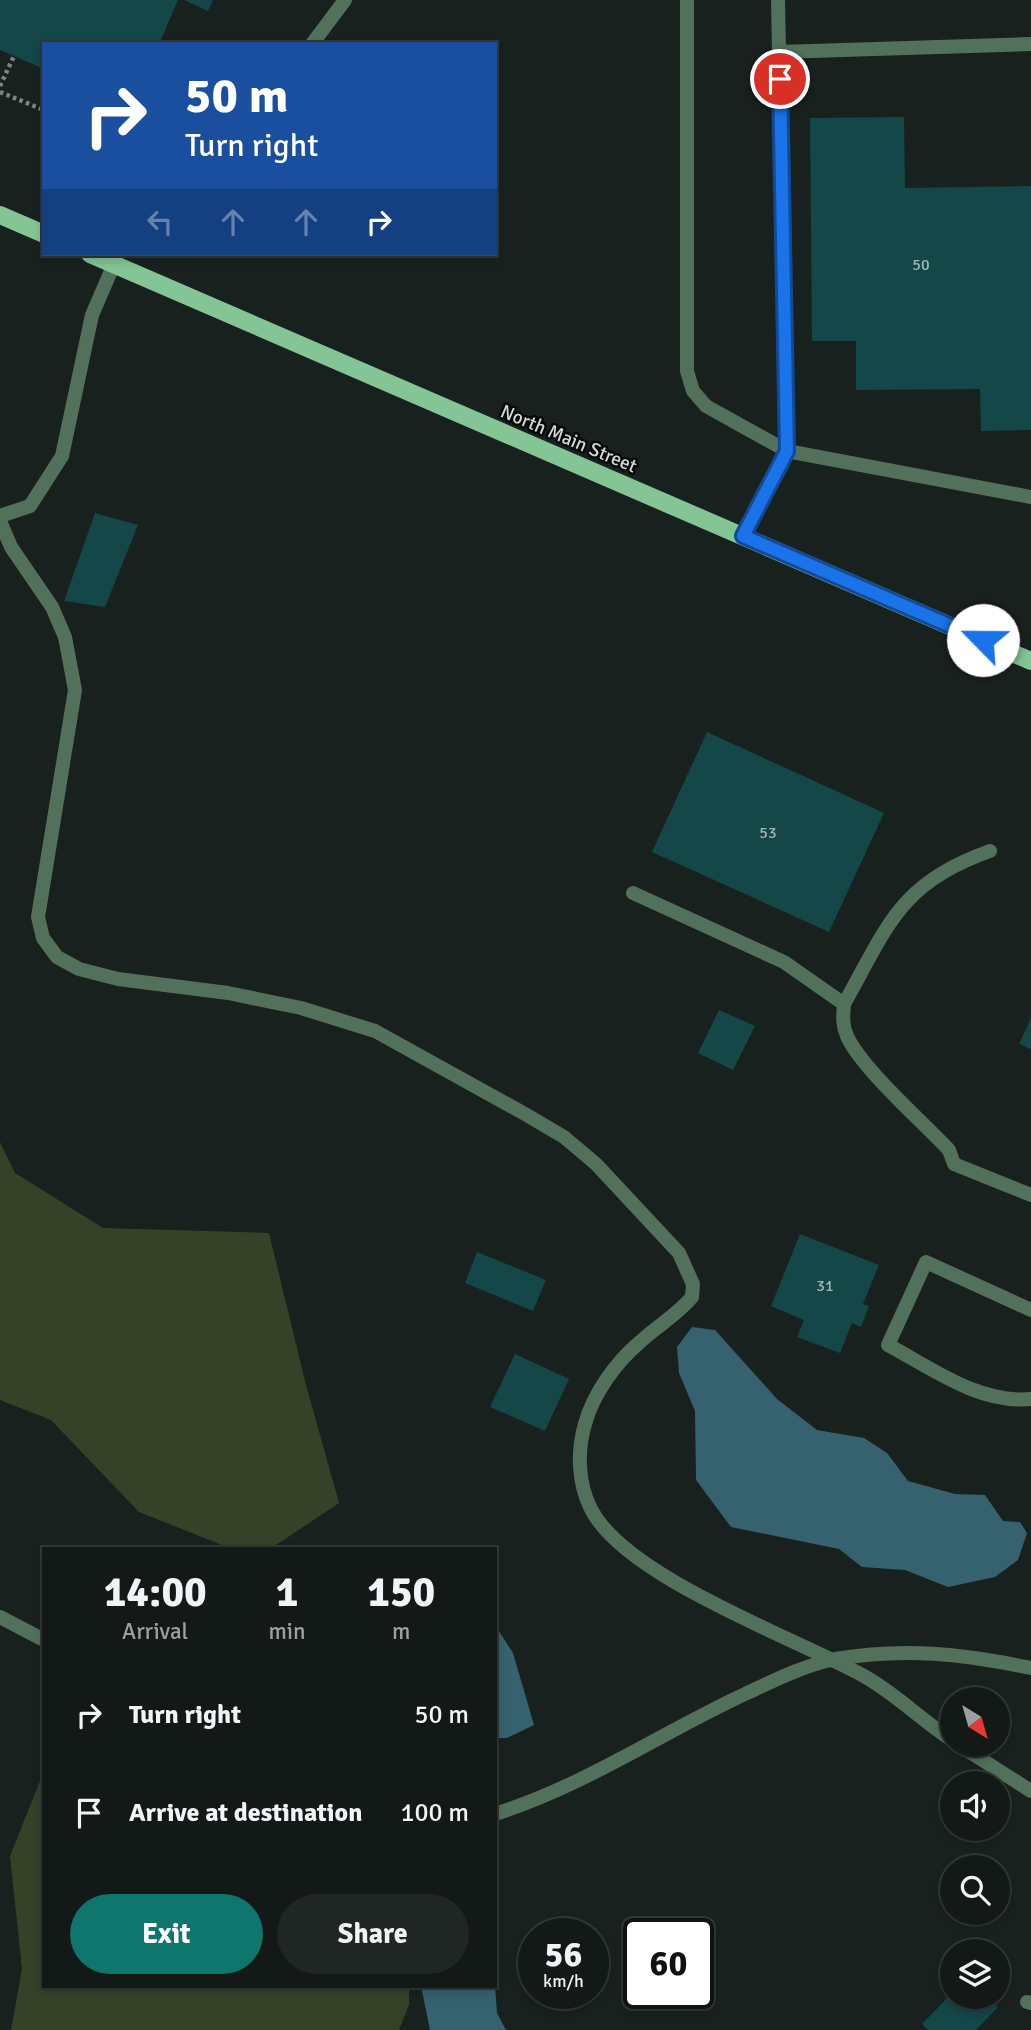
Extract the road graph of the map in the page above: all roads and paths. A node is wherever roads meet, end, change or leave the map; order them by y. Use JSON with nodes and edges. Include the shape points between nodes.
{"nodes":[{"id":1,"x":345,"y":0,"type":"edge"},
{"id":2,"x":687,"y":0,"type":"edge"},
{"id":3,"x":778,"y":0,"type":"edge"},
{"id":4,"x":314,"y":42,"type":"edge"},
{"id":5,"x":1031,"y":44,"type":"edge"},
{"id":6,"x":779,"y":52,"type":"junction"},
{"id":7,"x":14,"y":56,"type":"dead end"},
{"id":8,"x":0,"y":86,"type":"edge"},
{"id":9,"x":0,"y":92,"type":"edge"},
{"id":10,"x":42,"y":109,"type":"edge"},
{"id":11,"x":0,"y":215,"type":"edge"},
{"id":12,"x":42,"y":233,"type":"edge"},
{"id":13,"x":95,"y":256,"type":"edge"},
{"id":14,"x":114,"y":264,"type":"junction"},
{"id":15,"x":787,"y":451,"type":"junction"},
{"id":16,"x":1031,"y":497,"type":"edge"},
{"id":17,"x":0,"y":519,"type":"edge"},
{"id":18,"x":743,"y":536,"type":"junction"},
{"id":19,"x":1031,"y":661,"type":"edge"},
{"id":20,"x":990,"y":851,"type":"dead end"},
{"id":21,"x":633,"y":893,"type":"dead end"},
{"id":22,"x":844,"y":1004,"type":"junction"},
{"id":23,"x":1031,"y":1195,"type":"edge"},
{"id":24,"x":1031,"y":1310,"type":"edge"},
{"id":25,"x":1031,"y":1399,"type":"edge"},
{"id":26,"x":0,"y":1617,"type":"edge"},
{"id":27,"x":42,"y":1639,"type":"edge"},
{"id":28,"x":832,"y":1660,"type":"junction"},
{"id":29,"x":1031,"y":1668,"type":"edge"},
{"id":30,"x":940,"y":1732,"type":"edge"},
{"id":31,"x":978,"y":1757,"type":"edge"},
{"id":32,"x":1031,"y":1791,"type":"edge"},
{"id":33,"x":497,"y":1813,"type":"edge"}],
"edges":[{"from":1,"to":4,"type":"lane"},
{"from":2,"to":15,"type":"lane","via":[[687,371],[693,391],[706,406]]},
{"from":3,"to":6,"type":"lane"},
{"from":5,"to":6,"type":"lane"},
{"from":6,"to":15,"type":"lane"},
{"from":7,"to":8,"type":"path"},
{"from":9,"to":10,"type":"path"},
{"from":11,"to":12,"type":"main road"},
{"from":13,"to":14,"type":"main road","name":"North Main Street"},
{"from":14,"to":17,"type":"lane","via":[[92,315],[62,456],[30,506]]},
{"from":14,"to":18,"type":"main road","name":"North Main Street"},
{"from":15,"to":16,"type":"lane"},
{"from":15,"to":18,"type":"lane"},
{"from":17,"to":28,"type":"lane","via":[[11,547],[52,607],[65,637],[75,690],[38,918],[43,938],[57,957],[79,969],[301,1008],[375,1031],[564,1137],[596,1164],[679,1253],[693,1284],[692,1297],[680,1311],[632,1349],[597,1396],[580,1451],[581,1481],[590,1509],[607,1531],[673,1580]]},
{"from":18,"to":19,"type":"main road","name":"North Main Street"},
{"from":20,"to":22,"type":"lane","via":[[928,880],[904,902]]},
{"from":21,"to":22,"type":"lane","via":[[784,962]]},
{"from":22,"to":23,"type":"lane","via":[[843,1022],[861,1058],[949,1150],[954,1164]]},
{"from":24,"to":25,"type":"lane","via":[[926,1262],[888,1345],[984,1396],[1008,1402]]},
{"from":26,"to":27,"type":"lane"},
{"from":28,"to":29,"type":"lane","via":[[933,1651]]},
{"from":28,"to":30,"type":"lane","via":[[882,1687]]},
{"from":28,"to":33,"type":"lane","via":[[770,1682],[537,1801]]},
{"from":31,"to":32,"type":"lane"}]}
